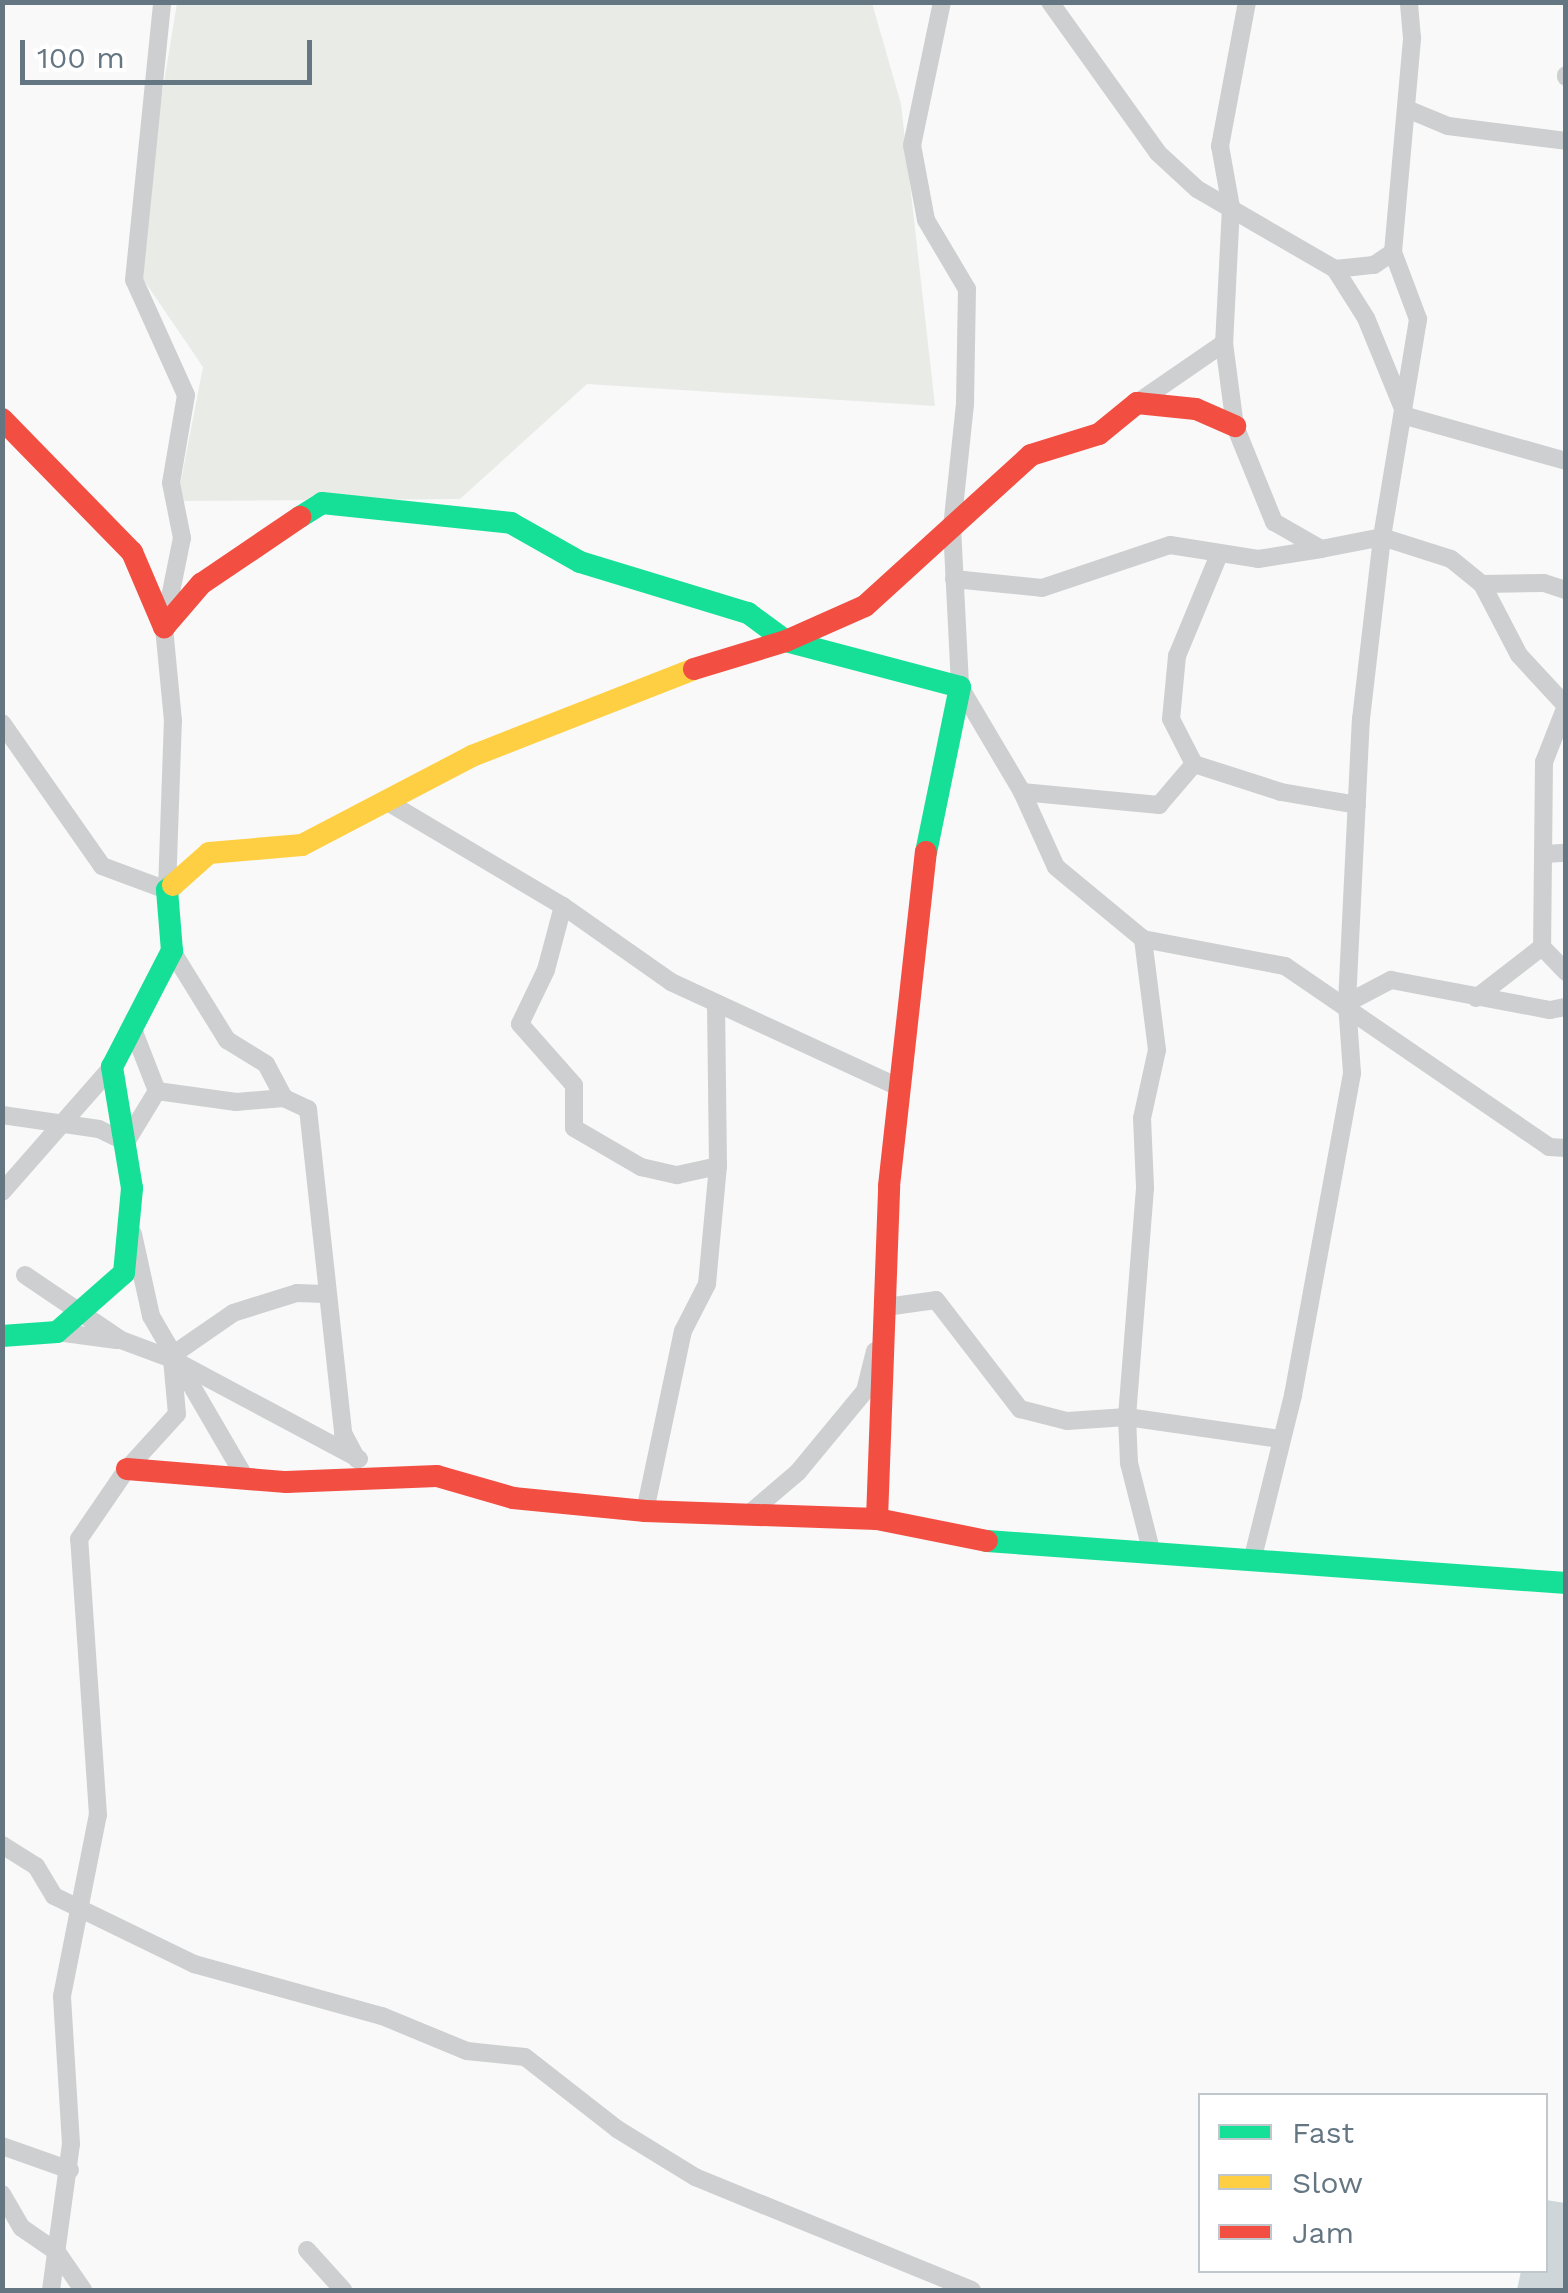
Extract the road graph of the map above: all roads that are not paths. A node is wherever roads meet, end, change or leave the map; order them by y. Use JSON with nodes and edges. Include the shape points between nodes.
{"nodes":[{"id":1,"x":162,"y":2,"type":"edge"},
{"id":2,"x":942,"y":2,"type":"edge"},
{"id":3,"x":1050,"y":2,"type":"edge"},
{"id":4,"x":1247,"y":2,"type":"edge"},
{"id":5,"x":1408,"y":2,"type":"edge"},
{"id":6,"x":1407,"y":108,"type":"junction"},
{"id":7,"x":1566,"y":141,"type":"edge"},
{"id":8,"x":1231,"y":208,"type":"junction"},
{"id":9,"x":1393,"y":252,"type":"junction"},
{"id":10,"x":1334,"y":269,"type":"junction"},
{"id":11,"x":1224,"y":343,"type":"junction"},
{"id":12,"x":1137,"y":403,"type":"junction"},
{"id":13,"x":1406,"y":416,"type":"junction"},
{"id":14,"x":2,"y":419,"type":"edge"},
{"id":15,"x":1235,"y":426,"type":"junction"},
{"id":16,"x":1565,"y":461,"type":"edge"},
{"id":17,"x":952,"y":527,"type":"junction"},
{"id":18,"x":1382,"y":537,"type":"junction"},
{"id":19,"x":1320,"y":550,"type":"junction"},
{"id":20,"x":1218,"y":557,"type":"junction"},
{"id":21,"x":954,"y":579,"type":"junction"},
{"id":22,"x":1482,"y":584,"type":"junction"},
{"id":23,"x":1566,"y":590,"type":"edge"},
{"id":24,"x":164,"y":628,"type":"junction"},
{"id":25,"x":786,"y":641,"type":"junction"},
{"id":26,"x":960,"y":687,"type":"junction"},
{"id":27,"x":1566,"y":706,"type":"edge"},
{"id":28,"x":5,"y":733,"type":"edge"},
{"id":29,"x":1194,"y":764,"type":"junction"},
{"id":30,"x":1022,"y":792,"type":"junction"},
{"id":31,"x":386,"y":801,"type":"junction"},
{"id":32,"x":1357,"y":804,"type":"junction"},
{"id":33,"x":1566,"y":852,"type":"edge"},
{"id":34,"x":1544,"y":854,"type":"junction"},
{"id":35,"x":167,"y":890,"type":"junction"},
{"id":36,"x":563,"y":906,"type":"junction"},
{"id":37,"x":1143,"y":938,"type":"junction"},
{"id":38,"x":1542,"y":948,"type":"junction"},
{"id":39,"x":172,"y":951,"type":"junction"},
{"id":40,"x":1566,"y":972,"type":"edge"},
{"id":41,"x":1476,"y":998,"type":"junction"},
{"id":42,"x":1347,"y":1003,"type":"junction"},
{"id":43,"x":716,"y":1006,"type":"junction"},
{"id":44,"x":1566,"y":1007,"type":"edge"},
{"id":45,"x":134,"y":1032,"type":"junction"},
{"id":46,"x":112,"y":1066,"type":"junction"},
{"id":47,"x":900,"y":1088,"type":"junction"},
{"id":48,"x":158,"y":1091,"type":"junction"},
{"id":49,"x":284,"y":1098,"type":"junction"},
{"id":50,"x":2,"y":1115,"type":"edge"},
{"id":51,"x":60,"y":1124,"type":"junction"},
{"id":52,"x":126,"y":1142,"type":"junction"},
{"id":53,"x":1566,"y":1148,"type":"edge"},
{"id":54,"x":718,"y":1166,"type":"junction"},
{"id":55,"x":2,"y":1192,"type":"edge"},
{"id":56,"x":132,"y":1228,"type":"junction"},
{"id":57,"x":25,"y":1276,"type":"dead end"},
{"id":58,"x":325,"y":1294,"type":"junction"},
{"id":59,"x":886,"y":1307,"type":"junction"},
{"id":60,"x":82,"y":1316,"type":"junction"},
{"id":61,"x":57,"y":1332,"type":"junction"},
{"id":62,"x":2,"y":1336,"type":"edge"},
{"id":63,"x":121,"y":1340,"type":"junction"},
{"id":64,"x":171,"y":1358,"type":"junction"},
{"id":65,"x":1127,"y":1416,"type":"junction"},
{"id":66,"x":1280,"y":1439,"type":"junction"},
{"id":67,"x":357,"y":1459,"type":"junction"},
{"id":68,"x":126,"y":1469,"type":"junction"},
{"id":69,"x":244,"y":1476,"type":"junction"},
{"id":70,"x":437,"y":1476,"type":"junction"},
{"id":71,"x":645,"y":1511,"type":"junction"},
{"id":72,"x":750,"y":1513,"type":"junction"},
{"id":73,"x":877,"y":1519,"type":"junction"},
{"id":74,"x":1152,"y":1554,"type":"junction"},
{"id":75,"x":1252,"y":1560,"type":"junction"},
{"id":76,"x":1566,"y":1583,"type":"edge"},
{"id":77,"x":2,"y":1845,"type":"edge"},
{"id":78,"x":77,"y":1907,"type":"junction"},
{"id":79,"x":2,"y":2146,"type":"edge"},
{"id":80,"x":70,"y":2170,"type":"junction"},
{"id":81,"x":2,"y":2194,"type":"edge"},
{"id":82,"x":307,"y":2250,"type":"dead end"},
{"id":83,"x":57,"y":2252,"type":"junction"},
{"id":84,"x":51,"y":2290,"type":"edge"},
{"id":85,"x":83,"y":2290,"type":"edge"},
{"id":86,"x":343,"y":2290,"type":"edge"},
{"id":87,"x":972,"y":2290,"type":"edge"}],
"edges":[{"from":1,"to":24,"type":"street","via":[[134,280],[186,395],[171,483],[182,538]]},
{"from":2,"to":17,"type":"street","via":[[912,144],[926,220],[967,290],[965,404]]},
{"from":3,"to":8,"type":"street","via":[[1158,153],[1197,189]]},
{"from":4,"to":8,"type":"street","via":[[1220,146]]},
{"from":5,"to":6,"type":"street"},
{"from":6,"to":7,"type":"street","via":[[1448,126]]},
{"from":6,"to":9,"type":"street"},
{"from":8,"to":10,"type":"street"},
{"from":8,"to":11,"type":"street"},
{"from":9,"to":10,"type":"street","via":[[1374,265]]},
{"from":9,"to":13,"type":"street","via":[[1418,319]]},
{"from":10,"to":13,"type":"street","via":[[1366,318]]},
{"from":11,"to":12,"type":"street"},
{"from":11,"to":15,"type":"street"},
{"from":12,"to":15,"type":"street","via":[[1196,409]]},
{"from":12,"to":17,"type":"street","via":[[1099,434],[1031,455]]},
{"from":13,"to":16,"type":"street"},
{"from":13,"to":18,"type":"street"},
{"from":14,"to":24,"type":"street","via":[[132,552]]},
{"from":15,"to":19,"type":"street","via":[[1274,522]]},
{"from":17,"to":21,"type":"street"},
{"from":17,"to":25,"type":"street","via":[[865,606]]},
{"from":18,"to":19,"type":"street"},
{"from":18,"to":22,"type":"street","via":[[1451,559]]},
{"from":18,"to":32,"type":"street"},
{"from":19,"to":20,"type":"street","via":[[1258,560]]},
{"from":20,"to":21,"type":"street","via":[[1170,544],[1042,588]]},
{"from":20,"to":29,"type":"street","via":[[1177,656],[1171,719]]},
{"from":21,"to":26,"type":"street"},
{"from":22,"to":23,"type":"street"},
{"from":22,"to":27,"type":"street","via":[[1519,655]]},
{"from":24,"to":25,"type":"street","via":[[201,584],[322,503],[511,523],[580,562],[748,613]]},
{"from":24,"to":35,"type":"street","via":[[173,721]]},
{"from":25,"to":26,"type":"street"},
{"from":25,"to":31,"type":"street","via":[[636,686]]},
{"from":26,"to":30,"type":"street"},
{"from":26,"to":47,"type":"street","via":[[927,847]]},
{"from":27,"to":34,"type":"street","via":[[1544,762]]},
{"from":28,"to":35,"type":"street","via":[[102,866]]},
{"from":29,"to":30,"type":"street","via":[[1159,805]]},
{"from":29,"to":32,"type":"street","via":[[1281,792]]},
{"from":30,"to":37,"type":"street","via":[[1056,867]]},
{"from":31,"to":35,"type":"street","via":[[302,845],[209,853]]},
{"from":31,"to":36,"type":"street"},
{"from":32,"to":42,"type":"street"},
{"from":33,"to":34,"type":"street"},
{"from":34,"to":38,"type":"street"},
{"from":35,"to":39,"type":"street"},
{"from":36,"to":43,"type":"street"},
{"from":36,"to":54,"type":"street","via":[[546,970],[520,1024],[574,1085],[574,1128],[641,1167],[677,1175]]},
{"from":37,"to":42,"type":"street","via":[[1285,966]]},
{"from":37,"to":65,"type":"street","via":[[1157,1050],[1142,1118],[1144,1188]]},
{"from":38,"to":40,"type":"street"},
{"from":38,"to":41,"type":"street"},
{"from":39,"to":45,"type":"street"},
{"from":39,"to":49,"type":"street","via":[[227,1040],[266,1064]]},
{"from":41,"to":42,"type":"street","via":[[1390,980]]},
{"from":41,"to":44,"type":"street"},
{"from":42,"to":53,"type":"street","via":[[1394,1045],[1464,1083],[1549,1146]]},
{"from":42,"to":66,"type":"street","via":[[1352,1073],[1341,1152]]},
{"from":43,"to":47,"type":"street"},
{"from":43,"to":54,"type":"street"},
{"from":45,"to":46,"type":"street"},
{"from":45,"to":48,"type":"street"},
{"from":46,"to":51,"type":"street"},
{"from":46,"to":52,"type":"street"},
{"from":47,"to":59,"type":"street"},
{"from":48,"to":49,"type":"street","via":[[236,1102]]},
{"from":48,"to":52,"type":"street"},
{"from":49,"to":58,"type":"street","via":[[308,1109]]},
{"from":50,"to":51,"type":"street"},
{"from":51,"to":52,"type":"street","via":[[99,1129]]},
{"from":51,"to":55,"type":"street"},
{"from":52,"to":56,"type":"street"},
{"from":54,"to":71,"type":"street","via":[[707,1284],[683,1331]]},
{"from":56,"to":60,"type":"street","via":[[124,1273]]},
{"from":56,"to":64,"type":"street","via":[[151,1316]]},
{"from":57,"to":60,"type":"street"},
{"from":58,"to":64,"type":"street","via":[[297,1293],[233,1314]]},
{"from":58,"to":67,"type":"street","via":[[343,1433]]},
{"from":59,"to":65,"type":"street","via":[[936,1300],[1020,1408],[1067,1421]]},
{"from":59,"to":72,"type":"street","via":[[865,1391],[798,1472]]},
{"from":59,"to":73,"type":"street"},
{"from":60,"to":61,"type":"street"},
{"from":60,"to":63,"type":"street"},
{"from":61,"to":62,"type":"street"},
{"from":61,"to":63,"type":"street"},
{"from":63,"to":64,"type":"street"},
{"from":64,"to":67,"type":"street"},
{"from":64,"to":68,"type":"street","via":[[177,1414]]},
{"from":64,"to":69,"type":"street"},
{"from":65,"to":66,"type":"street"},
{"from":65,"to":74,"type":"street","via":[[1129,1463]]},
{"from":66,"to":75,"type":"street"},
{"from":67,"to":70,"type":"street"},
{"from":68,"to":69,"type":"street"},
{"from":68,"to":78,"type":"street","via":[[79,1540],[98,1815]]},
{"from":69,"to":70,"type":"street","via":[[286,1482]]},
{"from":70,"to":71,"type":"street","via":[[513,1498]]},
{"from":71,"to":72,"type":"street"},
{"from":72,"to":73,"type":"street"},
{"from":73,"to":74,"type":"street","via":[[1017,1547]]},
{"from":74,"to":75,"type":"street"},
{"from":75,"to":76,"type":"street"},
{"from":77,"to":78,"type":"street","via":[[36,1866],[54,1896]]},
{"from":78,"to":80,"type":"street","via":[[62,1996]]},
{"from":78,"to":87,"type":"street","via":[[194,1964],[382,2016],[467,2050],[525,2057],[618,2129],[695,2176]]},
{"from":79,"to":80,"type":"street"},
{"from":80,"to":83,"type":"street"},
{"from":81,"to":83,"type":"street","via":[[22,2228]]},
{"from":82,"to":86,"type":"street"},
{"from":83,"to":84,"type":"street"},
{"from":83,"to":85,"type":"street"}]}
